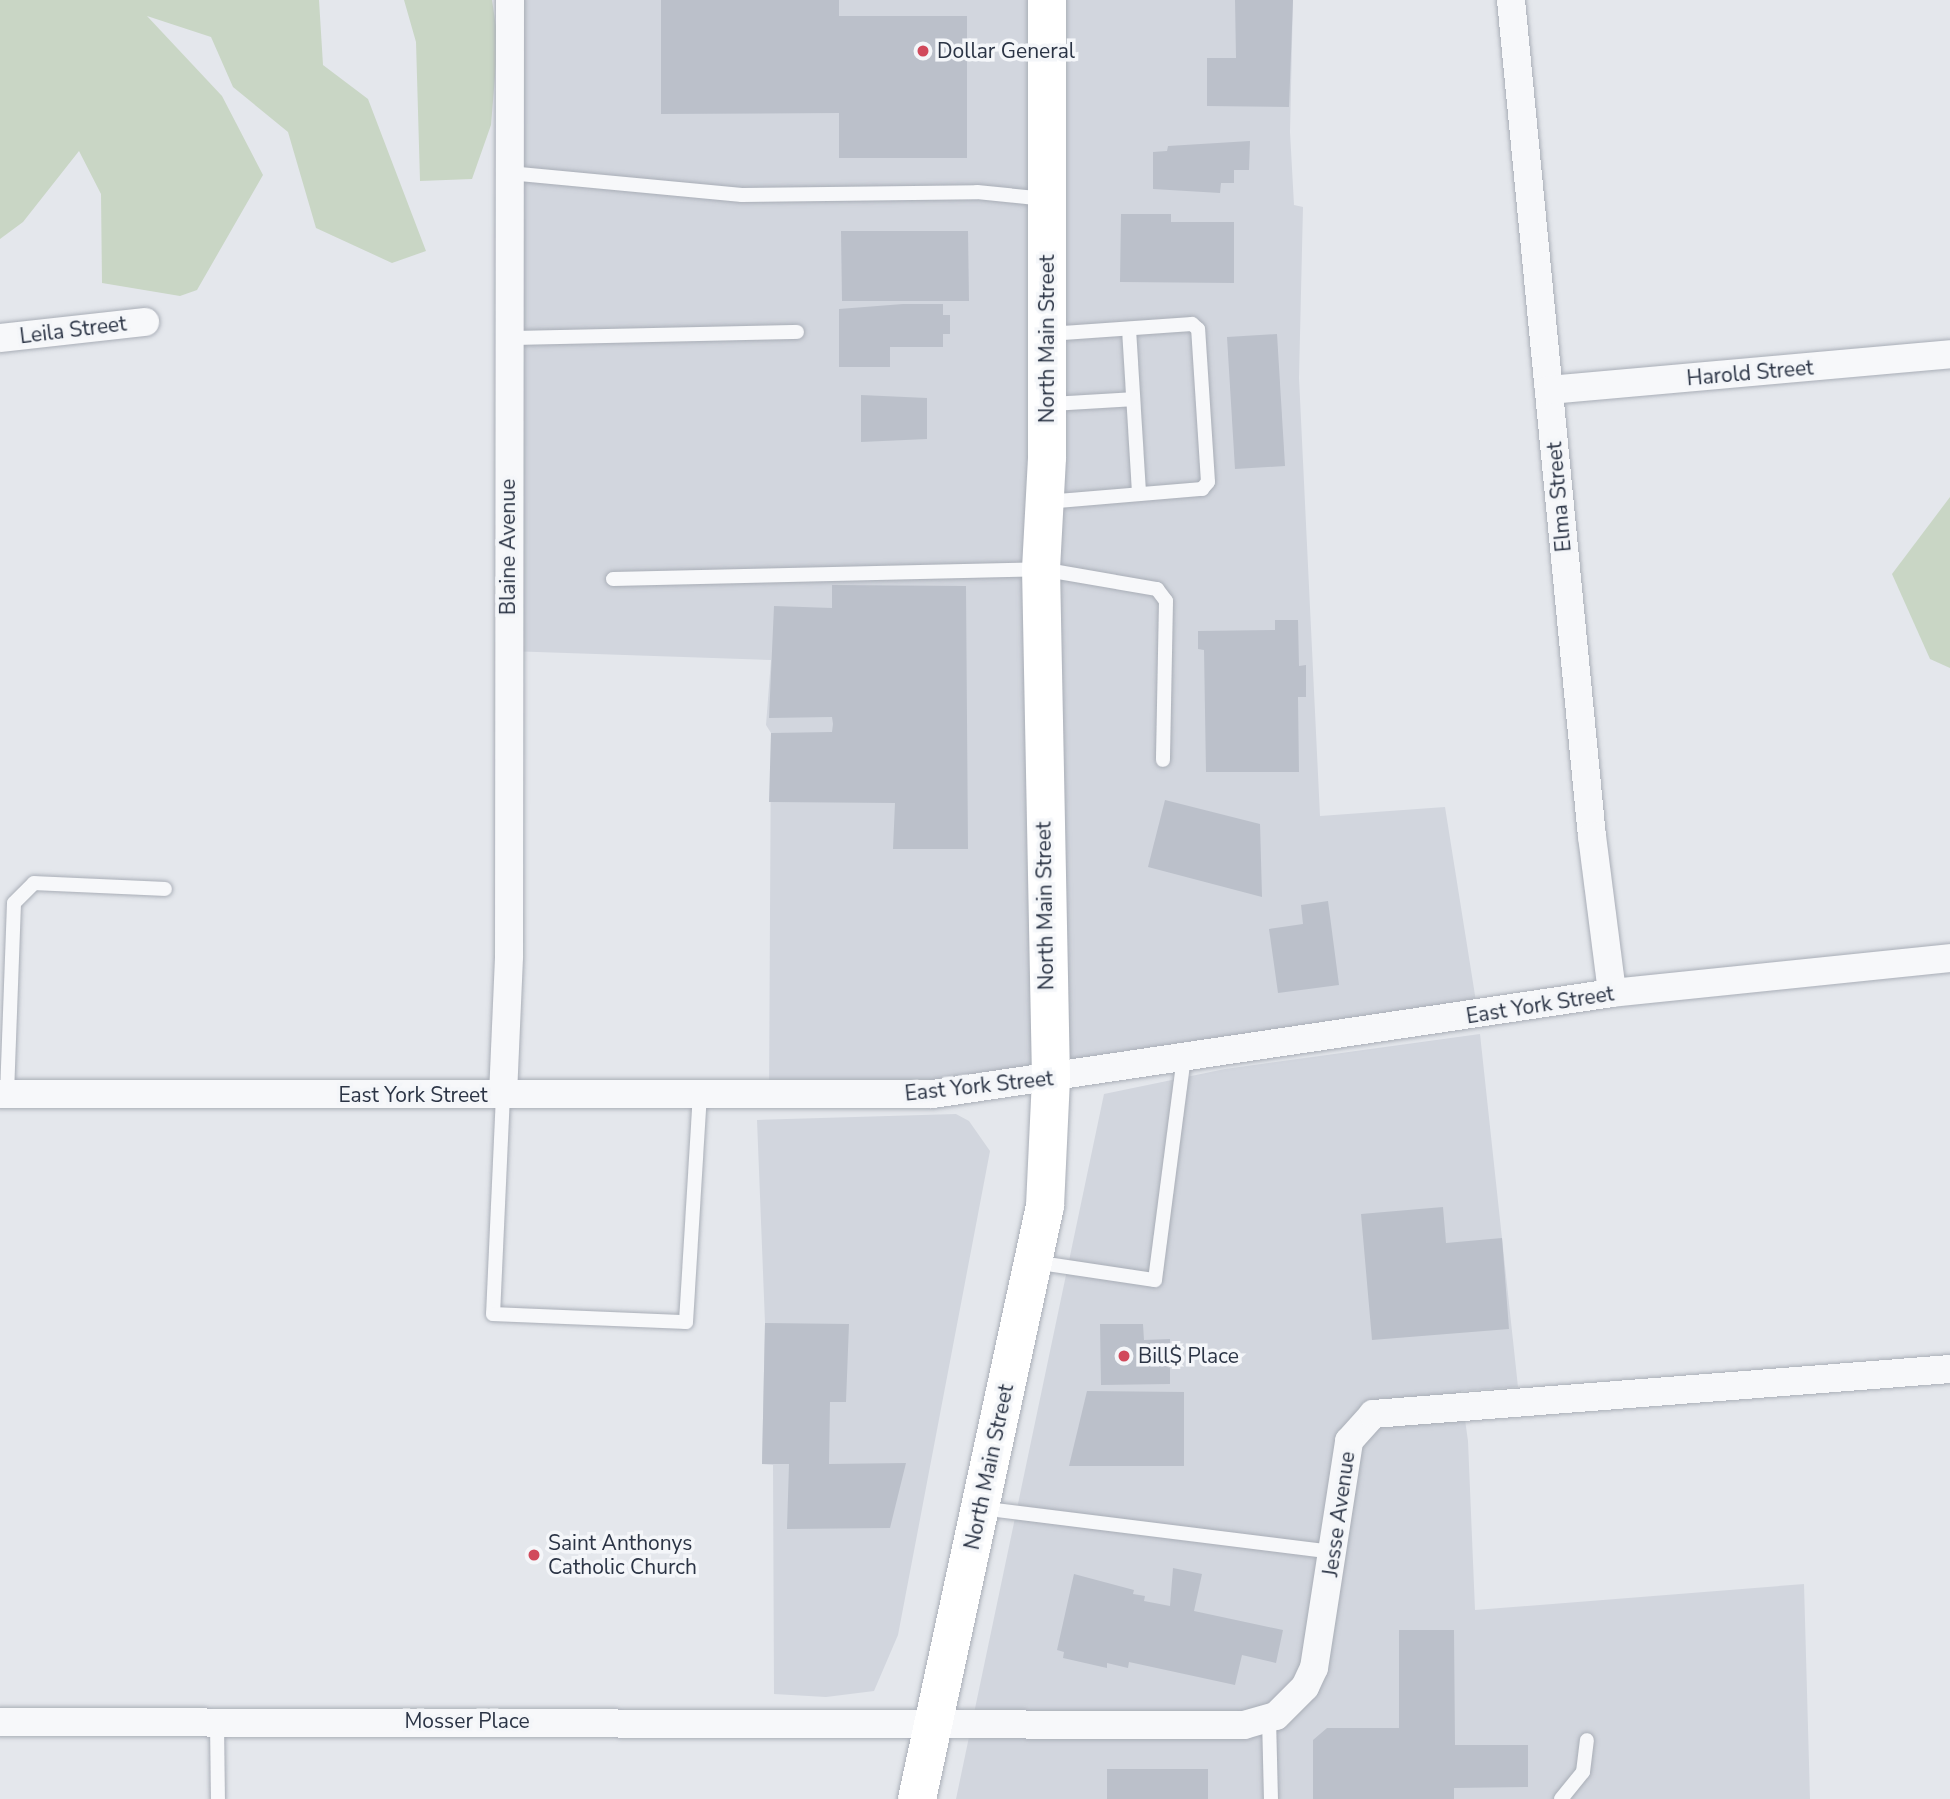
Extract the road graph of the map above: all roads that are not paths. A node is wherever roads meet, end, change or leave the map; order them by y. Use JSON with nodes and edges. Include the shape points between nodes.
{"nodes":[{"id":1,"x":510,"y":0,"type":"edge"},
{"id":2,"x":1047,"y":0,"type":"edge"},
{"id":3,"x":1511,"y":0,"type":"edge"},
{"id":4,"x":509,"y":173,"type":"junction"},
{"id":5,"x":1046,"y":199,"type":"junction"},
{"id":6,"x":145,"y":322,"type":"dead end"},
{"id":7,"x":1129,"y":329,"type":"junction"},
{"id":8,"x":797,"y":332,"type":"dead end"},
{"id":9,"x":1047,"y":334,"type":"junction"},
{"id":10,"x":0,"y":338,"type":"edge"},
{"id":11,"x":509,"y":338,"type":"junction"},
{"id":12,"x":1950,"y":354,"type":"edge"},
{"id":13,"x":1549,"y":390,"type":"junction"},
{"id":14,"x":1133,"y":399,"type":"junction"},
{"id":15,"x":1047,"y":404,"type":"junction"},
{"id":16,"x":1139,"y":494,"type":"junction"},
{"id":17,"x":1045,"y":502,"type":"junction"},
{"id":18,"x":1041,"y":569,"type":"junction"},
{"id":19,"x":613,"y":579,"type":"dead end"},
{"id":20,"x":1163,"y":760,"type":"dead end"},
{"id":21,"x":166,"y":889,"type":"dead end"},
{"id":22,"x":7,"y":903,"type":"edge"},
{"id":23,"x":1950,"y":958,"type":"edge"},
{"id":24,"x":1612,"y":993,"type":"junction"},
{"id":25,"x":1184,"y":1057,"type":"junction"},
{"id":26,"x":1051,"y":1079,"type":"junction"},
{"id":27,"x":4,"y":1094,"type":"edge"},
{"id":28,"x":503,"y":1095,"type":"junction"},
{"id":29,"x":700,"y":1095,"type":"junction"},
{"id":30,"x":1033,"y":1261,"type":"junction"},
{"id":31,"x":1950,"y":1369,"type":"edge"},
{"id":32,"x":980,"y":1508,"type":"junction"},
{"id":33,"x":1333,"y":1552,"type":"junction"},
{"id":34,"x":1269,"y":1718,"type":"junction"},
{"id":35,"x":0,"y":1722,"type":"edge"},
{"id":36,"x":217,"y":1722,"type":"junction"},
{"id":37,"x":934,"y":1723,"type":"junction"},
{"id":38,"x":1587,"y":1740,"type":"dead end"},
{"id":39,"x":218,"y":1799,"type":"edge"},
{"id":40,"x":917,"y":1799,"type":"edge"},
{"id":41,"x":1271,"y":1799,"type":"edge"},
{"id":42,"x":1561,"y":1799,"type":"edge"}],
"edges":[{"from":1,"to":4,"type":"street","name":"Blaine Avenue"},
{"from":2,"to":5,"type":"main road","name":"North Main Street"},
{"from":3,"to":13,"type":"street","name":"Elma Street"},
{"from":4,"to":5,"type":"lane","via":[[742,195],[977,192]]},
{"from":4,"to":11,"type":"street","name":"Blaine Avenue"},
{"from":5,"to":9,"type":"main road","name":"North Main Street"},
{"from":6,"to":10,"type":"street","name":"Leila Street"},
{"from":7,"to":9,"type":"lane"},
{"from":7,"to":14,"type":"lane"},
{"from":7,"to":16,"type":"lane","via":[[1192,324],[1198,329],[1208,482],[1202,489]]},
{"from":8,"to":11,"type":"lane"},
{"from":9,"to":15,"type":"main road","name":"North Main Street"},
{"from":11,"to":28,"type":"street","name":"Blaine Avenue","via":[[509,956]]},
{"from":12,"to":13,"type":"street","name":"Harold Street"},
{"from":13,"to":24,"type":"street","name":"Elma Street","via":[[1592,836]]},
{"from":14,"to":15,"type":"lane"},
{"from":14,"to":16,"type":"lane"},
{"from":15,"to":17,"type":"main road","name":"North Main Street"},
{"from":16,"to":17,"type":"lane"},
{"from":17,"to":18,"type":"main road","name":"North Main Street"},
{"from":18,"to":19,"type":"lane"},
{"from":18,"to":20,"type":"lane","via":[[1157,589],[1166,601]]},
{"from":18,"to":26,"type":"main road","name":"North Main Street"},
{"from":21,"to":22,"type":"lane","via":[[34,883]]},
{"from":22,"to":27,"type":"lane"},
{"from":23,"to":24,"type":"street","name":"East York Street"},
{"from":24,"to":25,"type":"street","name":"East York Street"},
{"from":25,"to":26,"type":"street","name":"East York Street"},
{"from":25,"to":30,"type":"lane","via":[[1155,1280]]},
{"from":26,"to":29,"type":"street","name":"East York Street","via":[[933,1094]]},
{"from":26,"to":30,"type":"main road","name":"North Main Street","via":[[1045,1206]]},
{"from":27,"to":28,"type":"street","name":"East York Street"},
{"from":28,"to":29,"type":"street","name":"East York Street"},
{"from":28,"to":29,"type":"lane","via":[[493,1314],[686,1322]]},
{"from":30,"to":32,"type":"main road","name":"North Main Street"},
{"from":31,"to":33,"type":"street","name":"Jesse Avenue","via":[[1373,1414],[1349,1441]]},
{"from":32,"to":33,"type":"lane"},
{"from":32,"to":37,"type":"main road","name":"North Main Street"},
{"from":33,"to":34,"type":"street","name":"Jesse Avenue","via":[[1314,1668],[1305,1687]]},
{"from":34,"to":37,"type":"street","name":"Jesse Avenue","via":[[1244,1725]]},
{"from":34,"to":41,"type":"lane"},
{"from":35,"to":36,"type":"street","name":"Mosser Place"},
{"from":36,"to":37,"type":"street","name":"Mosser Place"},
{"from":36,"to":39,"type":"lane"},
{"from":37,"to":40,"type":"main road","name":"North Main Street"},
{"from":38,"to":42,"type":"lane","via":[[1583,1772]]}]}
